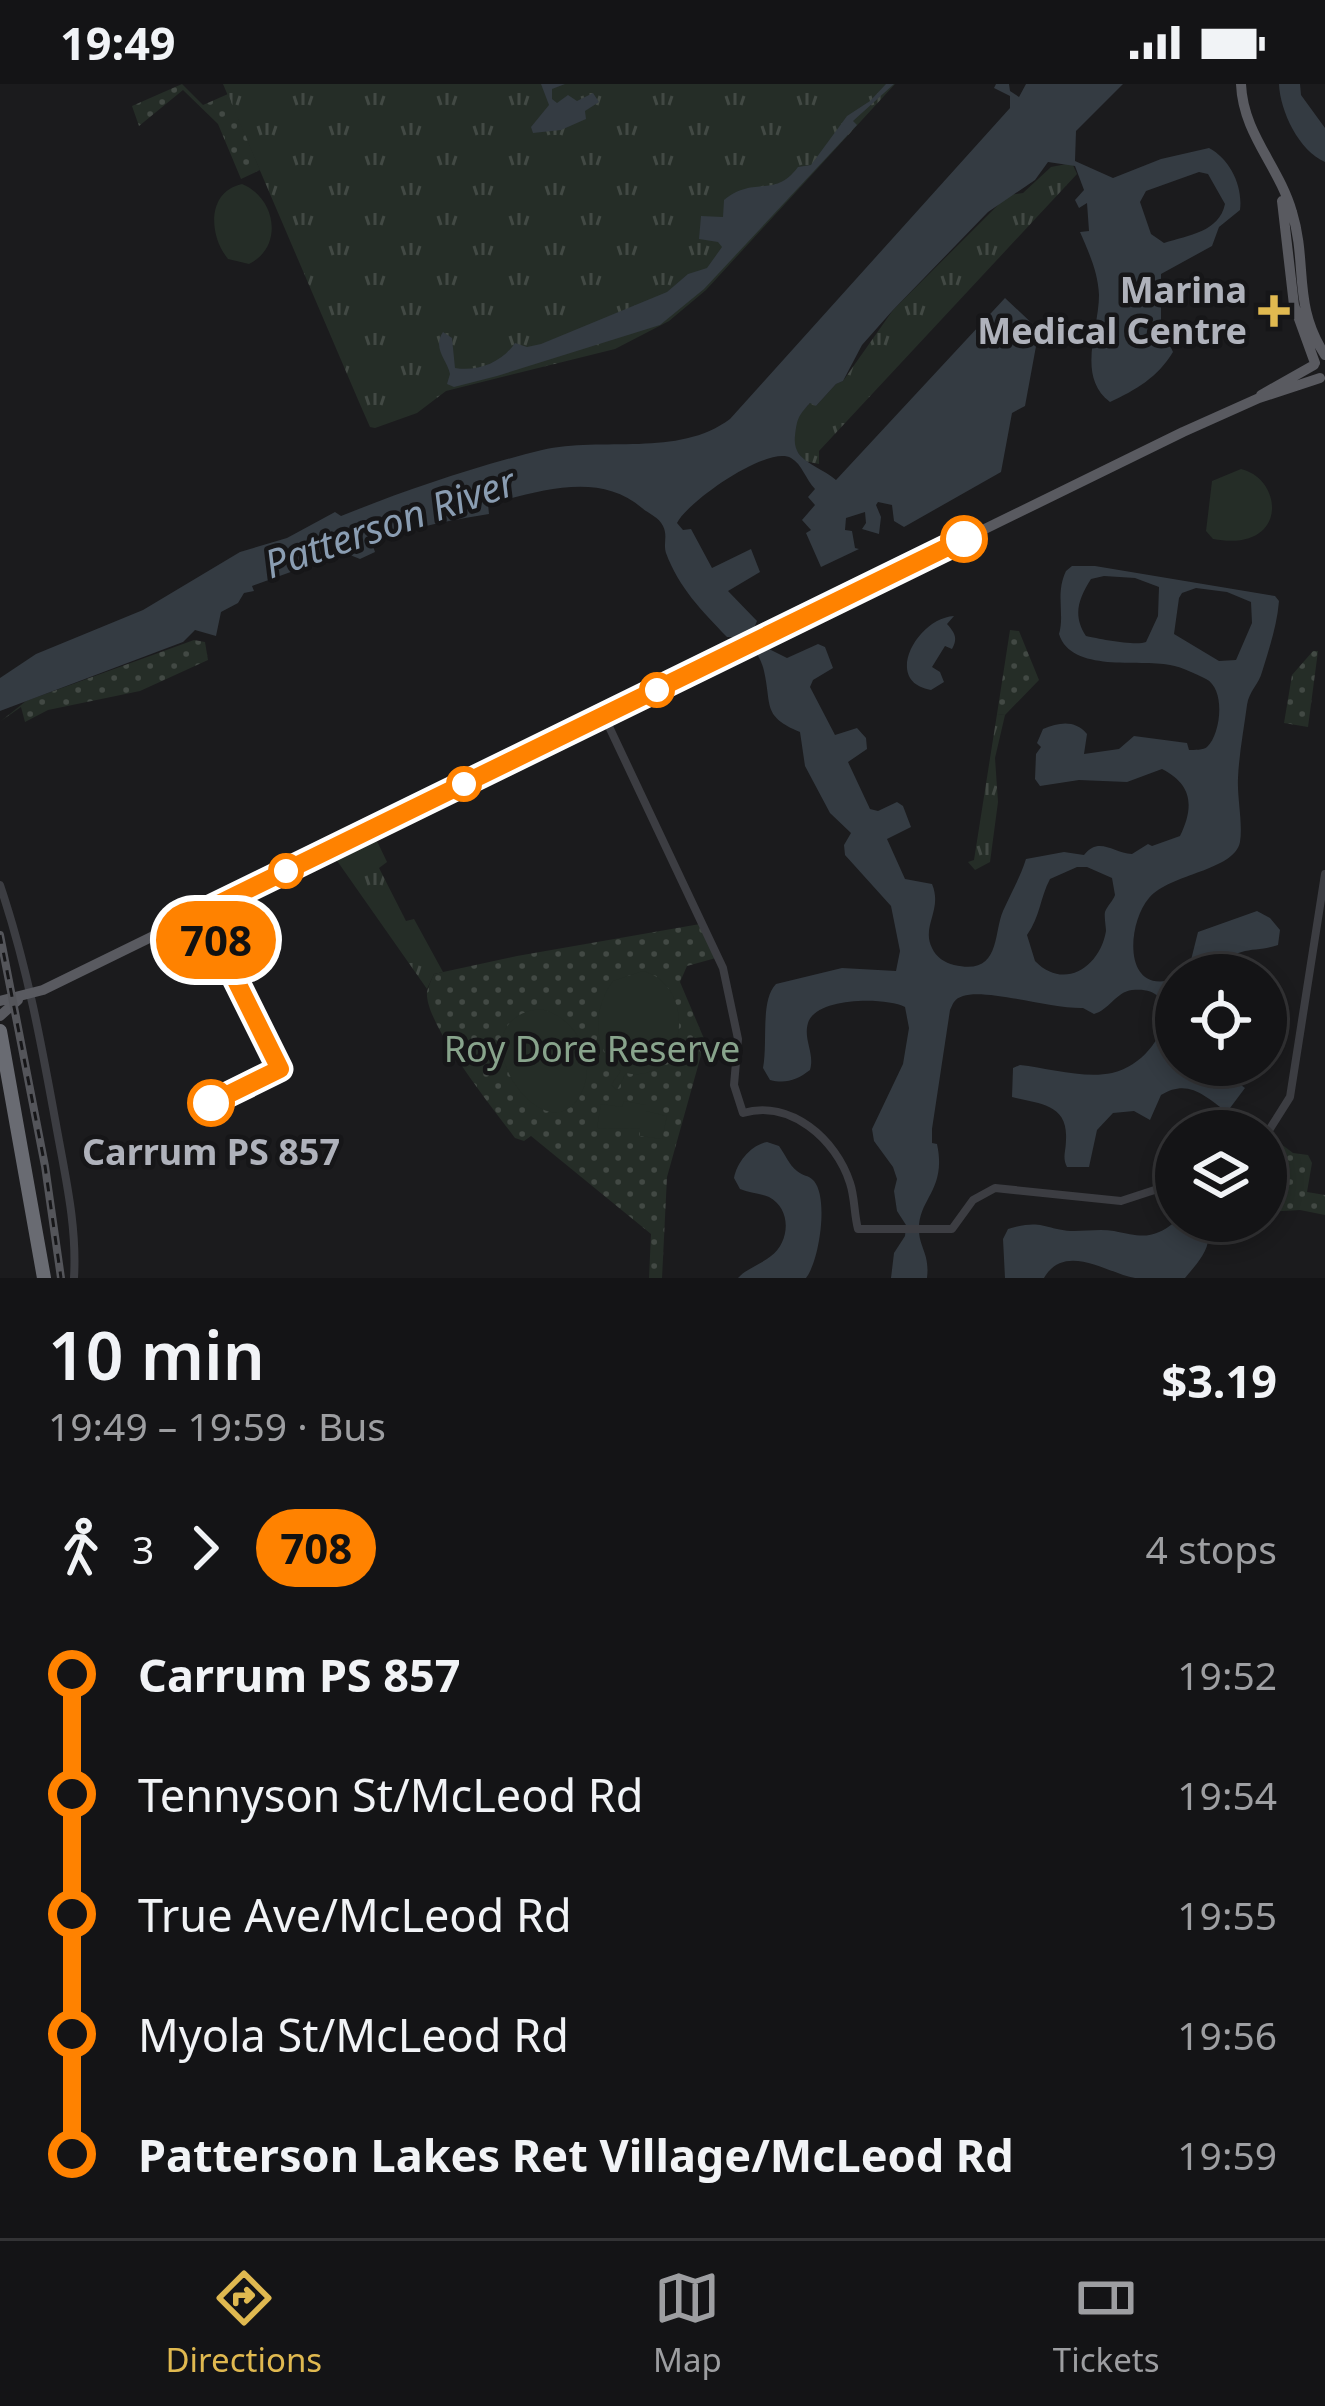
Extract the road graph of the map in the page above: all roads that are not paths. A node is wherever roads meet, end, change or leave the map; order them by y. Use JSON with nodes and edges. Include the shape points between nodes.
{"nodes":[{"id":1,"x":1241,"y":84,"type":"edge"},
{"id":2,"x":1320,"y":360,"type":"edge"},
{"id":3,"x":1323,"y":380,"type":"edge"},
{"id":4,"x":1259,"y":398,"type":"junction"},
{"id":5,"x":604,"y":716,"type":"junction"},
{"id":6,"x":1325,"y":874,"type":"edge"},
{"id":7,"x":0,"y":884,"type":"edge"},
{"id":8,"x":25,"y":996,"type":"junction"},
{"id":9,"x":0,"y":1000,"type":"edge"},
{"id":10,"x":0,"y":1016,"type":"edge"},
{"id":11,"x":0,"y":1031,"type":"edge"},
{"id":12,"x":1282,"y":1110,"type":"edge"},
{"id":13,"x":1155,"y":1190,"type":"edge"},
{"id":14,"x":44,"y":1278,"type":"edge"},
{"id":15,"x":74,"y":1278,"type":"edge"}],
"edges":[{"from":1,"to":2,"type":"main road","via":[[1247,121],[1295,221],[1304,313]]},
{"from":2,"to":3,"type":"main road"},
{"from":2,"to":4,"type":"main road"},
{"from":3,"to":4,"type":"main road"},
{"from":4,"to":5,"type":"main road"},
{"from":5,"to":8,"type":"main road"},
{"from":5,"to":13,"type":"street","via":[[723,968],[743,1113],[779,1110],[828,1144],[846,1171],[858,1229],[952,1229],[973,1200],[995,1188],[1121,1201]]},
{"from":6,"to":12,"type":"street"},
{"from":7,"to":8,"type":"street"},
{"from":8,"to":9,"type":"main road"},
{"from":8,"to":10,"type":"main road"},
{"from":8,"to":15,"type":"street","via":[[75,1228]]},
{"from":11,"to":14,"type":"highway"}]}
